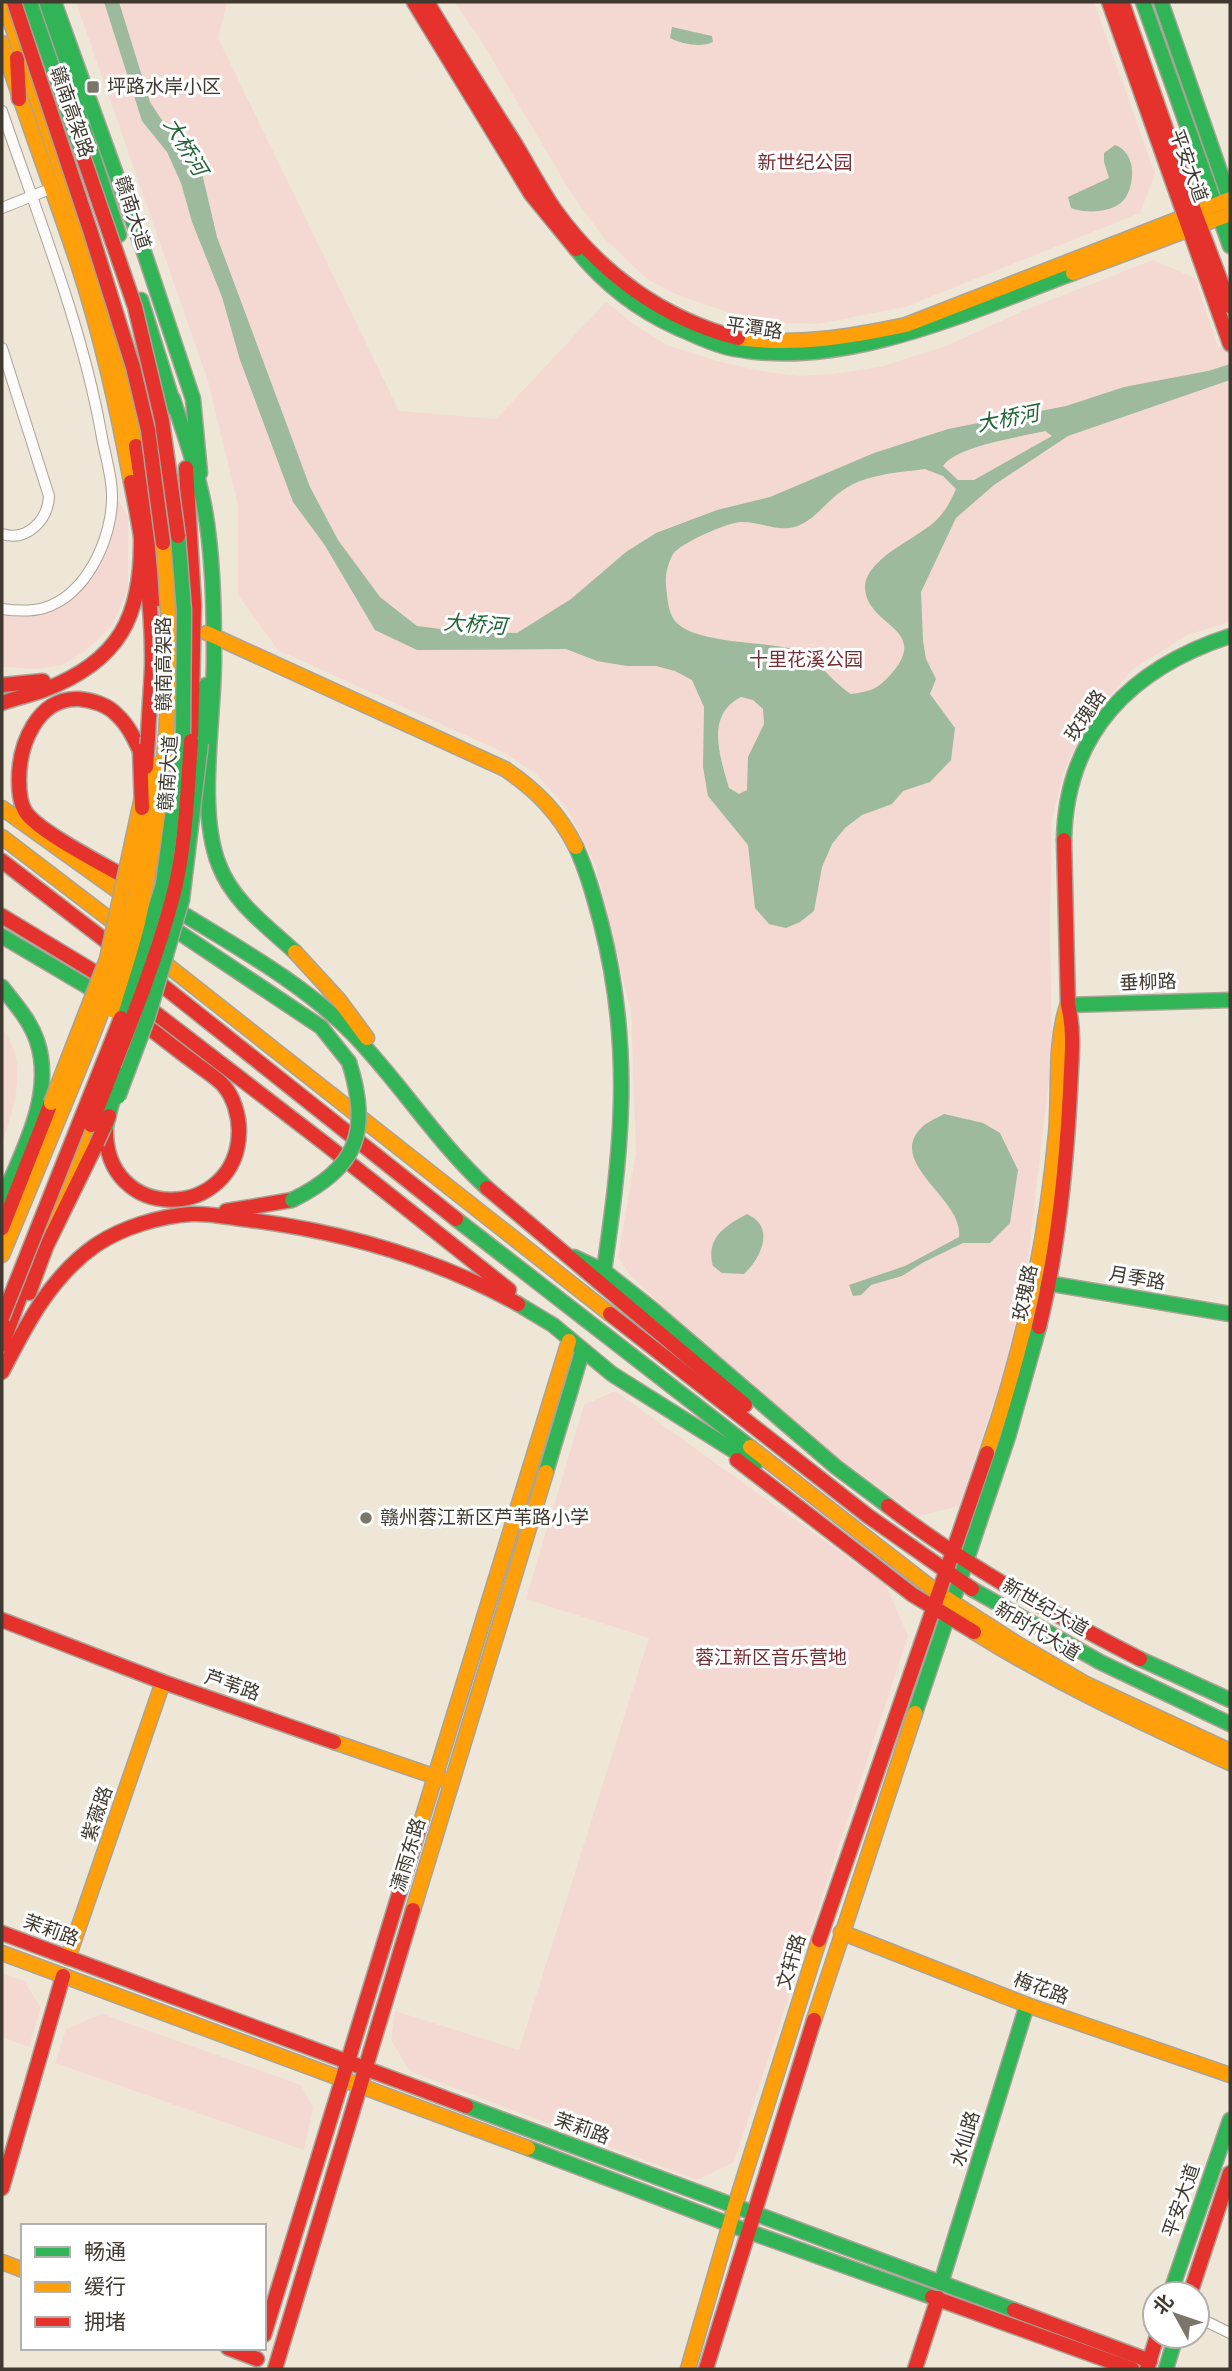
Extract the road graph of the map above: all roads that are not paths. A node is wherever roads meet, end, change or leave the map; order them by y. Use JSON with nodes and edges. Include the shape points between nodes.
{"nodes":[{"id":1,"x":4,"y":2,"type":"edge"},
{"id":2,"x":14,"y":2,"type":"edge"},
{"id":3,"x":30,"y":2,"type":"edge"},
{"id":4,"x":42,"y":2,"type":"edge"},
{"id":5,"x":54,"y":2,"type":"edge"},
{"id":6,"x":414,"y":2,"type":"edge"},
{"id":7,"x":427,"y":2,"type":"edge"},
{"id":8,"x":1109,"y":2,"type":"edge"},
{"id":9,"x":1122,"y":2,"type":"edge"},
{"id":10,"x":1143,"y":2,"type":"edge"},
{"id":11,"x":1161,"y":2,"type":"edge"},
{"id":12,"x":56,"y":24,"type":"junction"},
{"id":13,"x":7,"y":42,"type":"edge"},
{"id":14,"x":2,"y":111,"type":"edge"},
{"id":15,"x":51,"y":190,"type":"junction"},
{"id":16,"x":31,"y":197,"type":"junction"},
{"id":17,"x":1226,"y":206,"type":"edge"},
{"id":18,"x":2,"y":208,"type":"edge"},
{"id":19,"x":1193,"y":221,"type":"junction"},
{"id":20,"x":1230,"y":246,"type":"edge"},
{"id":21,"x":1230,"y":306,"type":"edge"},
{"id":22,"x":1230,"y":342,"type":"edge"},
{"id":23,"x":2,"y":348,"type":"edge"},
{"id":24,"x":173,"y":399,"type":"junction"},
{"id":25,"x":131,"y":410,"type":"junction"},
{"id":26,"x":202,"y":495,"type":"junction"},
{"id":27,"x":141,"y":532,"type":"junction"},
{"id":28,"x":2,"y":534,"type":"edge"},
{"id":29,"x":2,"y":610,"type":"edge"},
{"id":30,"x":210,"y":634,"type":"junction"},
{"id":31,"x":1230,"y":636,"type":"edge"},
{"id":32,"x":76,"y":673,"type":"junction"},
{"id":33,"x":2,"y":685,"type":"edge"},
{"id":34,"x":5,"y":702,"type":"edge"},
{"id":35,"x":14,"y":734,"type":"dead end"},
{"id":36,"x":153,"y":737,"type":"junction"},
{"id":37,"x":201,"y":743,"type":"junction"},
{"id":38,"x":5,"y":768,"type":"dead end"},
{"id":39,"x":142,"y":798,"type":"junction"},
{"id":40,"x":2,"y":808,"type":"edge"},
{"id":41,"x":2,"y":837,"type":"edge"},
{"id":42,"x":2,"y":861,"type":"edge"},
{"id":43,"x":134,"y":898,"type":"junction"},
{"id":44,"x":2,"y":916,"type":"edge"},
{"id":45,"x":2,"y":936,"type":"edge"},
{"id":46,"x":2,"y":987,"type":"edge"},
{"id":47,"x":2,"y":997,"type":"edge"},
{"id":48,"x":1230,"y":1000,"type":"edge"},
{"id":49,"x":1068,"y":1005,"type":"junction"},
{"id":50,"x":406,"y":1098,"type":"junction"},
{"id":51,"x":57,"y":1105,"type":"junction"},
{"id":52,"x":102,"y":1123,"type":"junction"},
{"id":53,"x":2,"y":1187,"type":"edge"},
{"id":54,"x":2,"y":1200,"type":"edge"},
{"id":55,"x":195,"y":1214,"type":"junction"},
{"id":56,"x":2,"y":1228,"type":"edge"},
{"id":57,"x":514,"y":1240,"type":"junction"},
{"id":58,"x":566,"y":1254,"type":"junction"},
{"id":59,"x":2,"y":1255,"type":"edge"},
{"id":60,"x":603,"y":1278,"type":"junction"},
{"id":61,"x":1043,"y":1282,"type":"junction"},
{"id":62,"x":2,"y":1291,"type":"edge"},
{"id":63,"x":536,"y":1313,"type":"junction"},
{"id":64,"x":1230,"y":1314,"type":"edge"},
{"id":65,"x":2,"y":1318,"type":"edge"},
{"id":66,"x":569,"y":1341,"type":"junction"},
{"id":67,"x":2,"y":1345,"type":"edge"},
{"id":68,"x":582,"y":1352,"type":"junction"},
{"id":69,"x":2,"y":1363,"type":"edge"},
{"id":70,"x":2,"y":1372,"type":"edge"},
{"id":71,"x":681,"y":1417,"type":"junction"},
{"id":72,"x":852,"y":1503,"type":"junction"},
{"id":73,"x":840,"y":1517,"type":"junction"},
{"id":74,"x":953,"y":1552,"type":"junction"},
{"id":75,"x":967,"y":1562,"type":"junction"},
{"id":76,"x":946,"y":1571,"type":"junction"},
{"id":77,"x":961,"y":1580,"type":"junction"},
{"id":78,"x":936,"y":1600,"type":"junction"},
{"id":79,"x":950,"y":1609,"type":"junction"},
{"id":80,"x":2,"y":1620,"type":"edge"},
{"id":81,"x":163,"y":1682,"type":"junction"},
{"id":82,"x":1230,"y":1700,"type":"edge"},
{"id":83,"x":1230,"y":1724,"type":"edge"},
{"id":84,"x":1230,"y":1751,"type":"edge"},
{"id":85,"x":1230,"y":1763,"type":"edge"},
{"id":86,"x":436,"y":1777,"type":"junction"},
{"id":87,"x":451,"y":1783,"type":"junction"},
{"id":88,"x":841,"y":1932,"type":"junction"},
{"id":89,"x":2,"y":1933,"type":"edge"},
{"id":90,"x":2,"y":1953,"type":"edge"},
{"id":91,"x":68,"y":1958,"type":"junction"},
{"id":92,"x":63,"y":1976,"type":"junction"},
{"id":93,"x":1027,"y":2005,"type":"junction"},
{"id":94,"x":348,"y":2063,"type":"junction"},
{"id":95,"x":364,"y":2069,"type":"junction"},
{"id":96,"x":1230,"y":2075,"type":"edge"},
{"id":97,"x":343,"y":2078,"type":"junction"},
{"id":98,"x":360,"y":2084,"type":"junction"},
{"id":99,"x":1230,"y":2120,"type":"edge"},
{"id":100,"x":1230,"y":2173,"type":"edge"},
{"id":101,"x":2,"y":2188,"type":"edge"},
{"id":102,"x":735,"y":2206,"type":"junction"},
{"id":103,"x":753,"y":2213,"type":"junction"},
{"id":104,"x":730,"y":2223,"type":"junction"},
{"id":105,"x":747,"y":2231,"type":"junction"},
{"id":106,"x":2,"y":2262,"type":"edge"},
{"id":107,"x":21,"y":2269,"type":"edge"},
{"id":108,"x":1175,"y":2280,"type":"edge"},
{"id":109,"x":1195,"y":2280,"type":"edge"},
{"id":110,"x":940,"y":2291,"type":"junction"},
{"id":111,"x":1211,"y":2324,"type":"edge"},
{"id":112,"x":266,"y":2328,"type":"edge"},
{"id":113,"x":1230,"y":2333,"type":"edge"},
{"id":114,"x":233,"y":2350,"type":"edge"},
{"id":115,"x":1172,"y":2350,"type":"edge"},
{"id":116,"x":257,"y":2359,"type":"edge"},
{"id":117,"x":1148,"y":2365,"type":"edge"},
{"id":118,"x":275,"y":2369,"type":"edge"},
{"id":119,"x":688,"y":2369,"type":"edge"},
{"id":120,"x":706,"y":2369,"type":"edge"},
{"id":121,"x":915,"y":2369,"type":"edge"},
{"id":122,"x":1132,"y":2369,"type":"edge"},
{"id":123,"x":1166,"y":2369,"type":"edge"}],
"edges":[{"from":1,"to":13,"type":"main road","name":"赣南大道"},
{"from":2,"to":62,"type":"main road","name":"赣南高架路","bridge":true,"via":[[127,344],[147,429],[163,535],[169,694],[152,857],[138,921],[105,1034]]},
{"from":3,"to":65,"type":"main road","name":"赣南高架路","bridge":true,"via":[[135,307],[162,421],[184,610],[183,735],[163,884],[142,957]]},
{"from":4,"to":12,"type":"main road"},
{"from":5,"to":12,"type":"main road"},
{"from":6,"to":19,"type":"main road","name":"平潭路","via":[[531,194],[595,274],[649,314],[732,349],[809,353],[905,336]]},
{"from":7,"to":19,"type":"main road","name":"平潭路","via":[[561,217],[601,265],[674,315],[735,338],[809,341],[906,325]]},
{"from":8,"to":19,"type":"main road","name":"平安大道"},
{"from":9,"to":19,"type":"main road","name":"平安大道"},
{"from":10,"to":17,"type":"main road","name":"平安大道","via":[[1202,173]]},
{"from":11,"to":17,"type":"main road","name":"平安大道"},
{"from":12,"to":24,"type":"main road","name":"赣南大道"},
{"from":12,"to":26,"type":"main road","via":[[145,255],[193,399]]},
{"from":13,"to":15,"type":"main road","via":[[19,99]]},
{"from":13,"to":25,"type":"main road","name":"赣南大道","via":[[94,268]]},
{"from":14,"to":16,"type":"street"},
{"from":15,"to":16,"type":"street"},
{"from":15,"to":27,"type":"main road","via":[[80,271],[114,398]]},
{"from":16,"to":18,"type":"street"},
{"from":16,"to":29,"type":"street","via":[[83,349],[112,495],[103,540],[74,590],[44,608]]},
{"from":17,"to":19,"type":"main road","name":"平潭路"},
{"from":17,"to":20,"type":"main road","name":"平安大道"},
{"from":19,"to":21,"type":"main road","name":"平安大道"},
{"from":19,"to":22,"type":"main road","name":"平安大道"},
{"from":23,"to":28,"type":"street","via":[[50,496],[43,520],[28,533]]},
{"from":24,"to":26,"type":"main road"},
{"from":24,"to":37,"type":"main road","name":"赣南大道","via":[[192,526]]},
{"from":25,"to":27,"type":"main road"},
{"from":25,"to":36,"type":"main road","name":"赣南大道","via":[[158,588],[160,679]]},
{"from":26,"to":30,"type":"main road","via":[[209,536]]},
{"from":27,"to":32,"type":"main road","via":[[141,589],[134,610],[121,637],[99,660]]},
{"from":27,"to":36,"type":"main road","via":[[149,596]]},
{"from":30,"to":37,"type":"main road"},
{"from":30,"to":60,"type":"main road","via":[[505,769],[542,795],[568,829],[582,859],[611,964],[622,1056],[619,1163]]},
{"from":31,"to":49,"type":"main road","name":"玫瑰路","via":[[1191,650],[1132,686],[1111,708],[1081,757],[1070,784],[1064,827]]},
{"from":32,"to":33,"type":"main road"},
{"from":32,"to":34,"type":"main road","via":[[47,689]]},
{"from":35,"to":39,"type":"main road","bridge":true,"via":[[30,713],[45,704],[65,699],[97,702],[115,712],[140,751]]},
{"from":36,"to":39,"type":"main road","bridge":true},
{"from":36,"to":43,"type":"main road","name":"赣南大道","bridge":true,"via":[[148,824]]},
{"from":37,"to":50,"type":"main road","via":[[210,835],[224,876],[244,904],[338,999]]},
{"from":37,"to":52,"type":"main road","name":"赣南大道","bridge":true,"via":[[173,897]]},
{"from":37,"to":52,"type":"main road","bridge":true,"via":[[176,922],[125,1084]]},
{"from":38,"to":50,"type":"main road","via":[[13,795],[33,818],[292,982],[355,1036]]},
{"from":39,"to":43,"type":"main road","bridge":true},
{"from":39,"to":51,"type":"main road","bridge":true,"via":[[107,959]]},
{"from":40,"to":55,"type":"main road","bridge":true,"via":[[321,1027],[349,1062],[361,1108],[358,1133],[350,1154],[323,1185],[266,1206]]},
{"from":41,"to":57,"type":"main road"},
{"from":42,"to":73,"type":"main road"},
{"from":43,"to":51,"type":"main road","name":"赣南大道","bridge":true,"via":[[110,986]]},
{"from":44,"to":63,"type":"main road","via":[[124,990],[194,1042]]},
{"from":45,"to":52,"type":"main road","via":[[119,1005],[207,1072],[233,1099],[241,1129],[233,1163],[222,1178],[209,1190],[175,1200],[143,1194],[128,1185],[109,1158]]},
{"from":46,"to":54,"type":"main road","via":[[30,1023],[41,1050],[43,1076],[40,1103]]},
{"from":47,"to":53,"type":"main road","via":[[34,1045],[39,1077]]},
{"from":48,"to":49,"type":"main road","name":"垂柳路"},
{"from":49,"to":61,"type":"main road","name":"玫瑰路","via":[[1061,1026]]},
{"from":50,"to":58,"type":"main road","via":[[459,1162],[507,1208]]},
{"from":51,"to":56,"type":"main road"},
{"from":51,"to":59,"type":"main road","name":"赣南大道"},
{"from":52,"to":67,"type":"main road","via":[[40,1244]]},
{"from":52,"to":69,"type":"main road","bridge":true,"via":[[97,1143],[46,1247]]},
{"from":55,"to":63,"type":"main road","via":[[282,1224],[389,1247],[461,1275]]},
{"from":55,"to":70,"type":"main road","via":[[125,1231],[73,1263],[32,1313]]},
{"from":57,"to":58,"type":"main road"},
{"from":57,"to":72,"type":"main road"},
{"from":58,"to":60,"type":"main road"},
{"from":60,"to":72,"type":"main road"},
{"from":60,"to":74,"type":"main road","via":[[836,1468]]},
{"from":61,"to":64,"type":"main road","name":"月季路"},
{"from":61,"to":74,"type":"main road","name":"玫瑰路"},
{"from":61,"to":75,"type":"main road","name":"玫瑰路","via":[[1009,1437]]},
{"from":63,"to":66,"type":"main road"},
{"from":66,"to":68,"type":"main road"},
{"from":66,"to":86,"type":"main road","name":"潇雨东路"},
{"from":68,"to":71,"type":"main road"},
{"from":68,"to":87,"type":"main road","name":"潇雨东路"},
{"from":71,"to":73,"type":"main road"},
{"from":71,"to":78,"type":"main road","via":[[913,1595]]},
{"from":72,"to":76,"type":"main road","name":"新世纪大道"},
{"from":73,"to":78,"type":"main road","name":"新时代大道"},
{"from":74,"to":75,"type":"main road"},
{"from":74,"to":76,"type":"main road","name":"玫瑰路"},
{"from":75,"to":77,"type":"main road","name":"玫瑰路"},
{"from":75,"to":82,"type":"main road","via":[[1066,1621]]},
{"from":76,"to":77,"type":"main road","name":"新世纪大道"},
{"from":76,"to":78,"type":"main road","name":"文轩路"},
{"from":77,"to":79,"type":"main road","name":"文轩路"},
{"from":77,"to":83,"type":"main road","name":"新世纪大道","via":[[1101,1662]]},
{"from":78,"to":79,"type":"main road","name":"新时代大道"},
{"from":78,"to":102,"type":"main road","name":"文轩路","via":[[823,1926]]},
{"from":79,"to":84,"type":"main road","name":"新时代大道","via":[[1086,1684]]},
{"from":79,"to":85,"type":"main road","via":[[1021,1661]]},
{"from":79,"to":88,"type":"main road","name":"文轩路"},
{"from":80,"to":81,"type":"main road","name":"芦苇路"},
{"from":81,"to":86,"type":"main road","name":"芦苇路"},
{"from":81,"to":91,"type":"main road","name":"紫薇路"},
{"from":86,"to":87,"type":"main road","name":"芦苇路"},
{"from":86,"to":94,"type":"main road","name":"潇雨东路"},
{"from":87,"to":95,"type":"main road","name":"潇雨东路"},
{"from":88,"to":93,"type":"main road","name":"梅花路"},
{"from":88,"to":103,"type":"main road","name":"文轩路"},
{"from":89,"to":91,"type":"main road","name":"茉莉路"},
{"from":90,"to":92,"type":"main road","name":"茉莉路"},
{"from":91,"to":94,"type":"main road","name":"茉莉路"},
{"from":92,"to":97,"type":"main road","name":"茉莉路"},
{"from":92,"to":101,"type":"main road"},
{"from":93,"to":96,"type":"main road","name":"梅花路"},
{"from":93,"to":110,"type":"main road","name":"水仙路"},
{"from":94,"to":95,"type":"main road","name":"茉莉路"},
{"from":94,"to":97,"type":"main road","name":"潇雨东路"},
{"from":95,"to":98,"type":"main road","name":"潇雨东路"},
{"from":95,"to":102,"type":"main road","name":"茉莉路"},
{"from":97,"to":98,"type":"main road","name":"茉莉路"},
{"from":97,"to":112,"type":"main road","name":"潇雨东路"},
{"from":98,"to":104,"type":"main road","name":"茉莉路"},
{"from":98,"to":118,"type":"main road","name":"潇雨东路"},
{"from":99,"to":108,"type":"main road","name":"平安大道"},
{"from":100,"to":109,"type":"main road","name":"平安大道"},
{"from":102,"to":103,"type":"main road","name":"茉莉路"},
{"from":102,"to":104,"type":"main road","name":"文轩路"},
{"from":103,"to":105,"type":"main road","name":"文轩路"},
{"from":103,"to":110,"type":"main road","name":"茉莉路"},
{"from":104,"to":105,"type":"main road","name":"茉莉路"},
{"from":104,"to":119,"type":"main road","name":"文轩路"},
{"from":105,"to":110,"type":"main road","name":"茉莉路"},
{"from":105,"to":120,"type":"main road","name":"文轩路"},
{"from":106,"to":107,"type":"main road"},
{"from":110,"to":117,"type":"main road","name":"茉莉路"},
{"from":110,"to":121,"type":"main road","name":"水仙路"},
{"from":110,"to":122,"type":"main road","name":"茉莉路"},
{"from":111,"to":113,"type":"street"},
{"from":114,"to":116,"type":"main road"},
{"from":115,"to":123,"type":"main road"}]}
